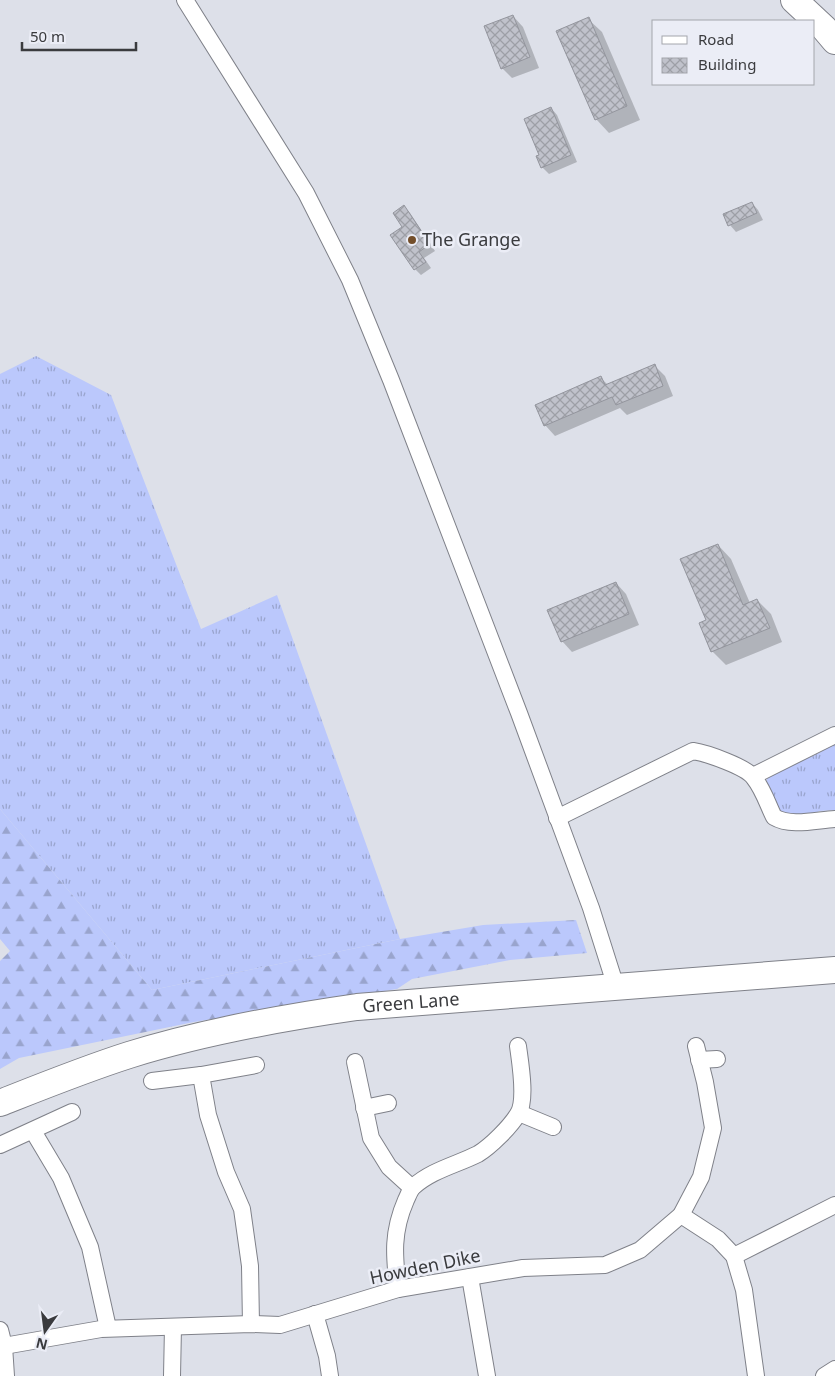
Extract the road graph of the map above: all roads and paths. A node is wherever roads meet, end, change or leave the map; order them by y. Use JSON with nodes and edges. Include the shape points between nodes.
{"nodes":[{"id":1,"x":185,"y":0,"type":"edge"},
{"id":2,"x":794,"y":0,"type":"edge"},
{"id":3,"x":835,"y":41,"type":"edge"},
{"id":4,"x":835,"y":735,"type":"edge"},
{"id":5,"x":753,"y":776,"type":"junction"},
{"id":6,"x":558,"y":818,"type":"junction"},
{"id":7,"x":835,"y":819,"type":"edge"},
{"id":8,"x":835,"y":970,"type":"edge"},
{"id":9,"x":616,"y":987,"type":"junction"},
{"id":10,"x":518,"y":1046,"type":"dead end"},
{"id":11,"x":717,"y":1059,"type":"dead end"},
{"id":12,"x":355,"y":1062,"type":"dead end"},
{"id":13,"x":256,"y":1065,"type":"dead end"},
{"id":14,"x":201,"y":1075,"type":"junction"},
{"id":15,"x":152,"y":1081,"type":"dead end"},
{"id":16,"x":0,"y":1103,"type":"edge"},
{"id":17,"x":388,"y":1103,"type":"dead end"},
{"id":18,"x":364,"y":1108,"type":"junction"},
{"id":19,"x":72,"y":1112,"type":"dead end"},
{"id":20,"x":519,"y":1113,"type":"junction"},
{"id":21,"x":553,"y":1127,"type":"dead end"},
{"id":22,"x":33,"y":1130,"type":"junction"},
{"id":23,"x":0,"y":1145,"type":"edge"},
{"id":24,"x":412,"y":1188,"type":"junction"},
{"id":25,"x":835,"y":1205,"type":"edge"},
{"id":26,"x":681,"y":1215,"type":"junction"},
{"id":27,"x":734,"y":1256,"type":"junction"},
{"id":28,"x":470,"y":1278,"type":"junction"},
{"id":29,"x":398,"y":1289,"type":"junction"},
{"id":30,"x":315,"y":1314,"type":"junction"},
{"id":31,"x":251,"y":1324,"type":"junction"},
{"id":32,"x":108,"y":1328,"type":"junction"},
{"id":33,"x":173,"y":1328,"type":"junction"},
{"id":34,"x":2,"y":1338,"type":"edge"},
{"id":35,"x":835,"y":1369,"type":"edge"},
{"id":36,"x":6,"y":1376,"type":"edge"},
{"id":37,"x":172,"y":1376,"type":"edge"},
{"id":38,"x":330,"y":1376,"type":"edge"},
{"id":39,"x":487,"y":1376,"type":"edge"},
{"id":40,"x":756,"y":1376,"type":"edge"},
{"id":41,"x":824,"y":1376,"type":"edge"}],
"edges":[{"from":1,"to":6,"type":"street","via":[[306,193],[350,280],[395,389]]},
{"from":2,"to":3,"type":"main road"},
{"from":4,"to":5,"type":"street"},
{"from":5,"to":6,"type":"street","via":[[720,758],[693,751]]},
{"from":5,"to":7,"type":"street","via":[[774,817],[781,821]]},
{"from":6,"to":9,"type":"street"},
{"from":8,"to":9,"type":"main road","name":"Green Lane"},
{"from":9,"to":16,"type":"main road","name":"Green Lane","via":[[357,1007],[279,1019],[196,1036],[129,1055],[65,1076]]},
{"from":10,"to":20,"type":"street","via":[[523,1083]]},
{"from":11,"to":26,"type":"street","name":"Howden Dike","via":[[698,1053],[713,1128],[701,1177]]},
{"from":12,"to":18,"type":"street"},
{"from":13,"to":14,"type":"street"},
{"from":14,"to":15,"type":"street"},
{"from":14,"to":31,"type":"street","via":[[208,1114],[226,1172],[242,1209],[250,1266]]},
{"from":17,"to":18,"type":"street"},
{"from":18,"to":24,"type":"street","via":[[371,1138],[389,1167]]},
{"from":19,"to":22,"type":"street"},
{"from":20,"to":21,"type":"street"},
{"from":20,"to":24,"type":"street","via":[[495,1141],[478,1154],[437,1171]]},
{"from":22,"to":23,"type":"street"},
{"from":22,"to":32,"type":"street","via":[[61,1178],[90,1247]]},
{"from":24,"to":29,"type":"street","via":[[394,1239]]},
{"from":25,"to":27,"type":"street"},
{"from":26,"to":27,"type":"street","via":[[718,1239]]},
{"from":26,"to":28,"type":"street","name":"Howden Dike","via":[[640,1250],[605,1265],[523,1268]]},
{"from":27,"to":40,"type":"street","via":[[744,1290]]},
{"from":28,"to":29,"type":"street","name":"Howden Dike"},
{"from":28,"to":39,"type":"street"},
{"from":29,"to":30,"type":"street","name":"Howden Dike"},
{"from":30,"to":31,"type":"street","name":"Howden Dike","via":[[280,1325]]},
{"from":30,"to":38,"type":"street"},
{"from":31,"to":33,"type":"street","name":"Howden Dike"},
{"from":32,"to":33,"type":"street","name":"Howden Dike"},
{"from":32,"to":34,"type":"street","name":"Howden Dike"},
{"from":33,"to":37,"type":"street"},
{"from":34,"to":36,"type":"street"},
{"from":35,"to":41,"type":"street"}]}
